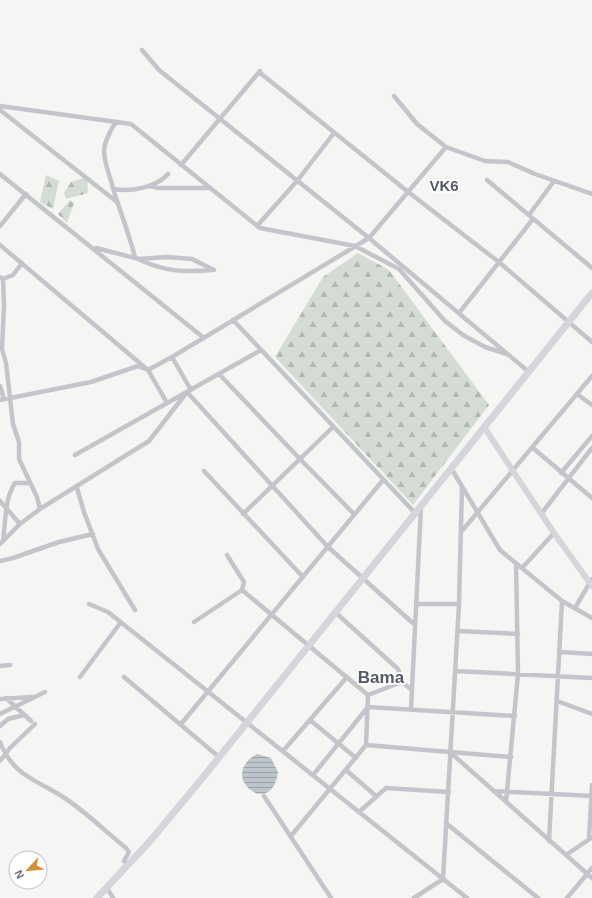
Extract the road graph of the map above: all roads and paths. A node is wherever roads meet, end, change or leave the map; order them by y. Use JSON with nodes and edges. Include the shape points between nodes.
{"nodes":[{"id":1,"x":142,"y":50,"type":"dead end"},
{"id":2,"x":394,"y":96,"type":"dead end"},
{"id":3,"x":0,"y":106,"type":"edge"},
{"id":4,"x":0,"y":110,"type":"edge"},
{"id":5,"x":220,"y":120,"type":"junction"},
{"id":6,"x":116,"y":122,"type":"junction"},
{"id":7,"x":334,"y":133,"type":"junction"},
{"id":8,"x":446,"y":147,"type":"junction"},
{"id":9,"x":181,"y":165,"type":"junction"},
{"id":10,"x":0,"y":174,"type":"edge"},
{"id":11,"x":168,"y":174,"type":"dead end"},
{"id":12,"x":163,"y":179,"type":"junction"},
{"id":13,"x":297,"y":180,"type":"junction"},
{"id":14,"x":487,"y":180,"type":"dead end"},
{"id":15,"x":554,"y":181,"type":"junction"},
{"id":16,"x":150,"y":186,"type":"junction"},
{"id":17,"x":168,"y":188,"type":"junction"},
{"id":18,"x":210,"y":188,"type":"junction"},
{"id":19,"x":113,"y":189,"type":"junction"},
{"id":20,"x":407,"y":192,"type":"junction"},
{"id":21,"x":26,"y":194,"type":"junction"},
{"id":22,"x":592,"y":194,"type":"edge"},
{"id":23,"x":117,"y":202,"type":"junction"},
{"id":24,"x":528,"y":215,"type":"junction"},
{"id":25,"x":533,"y":219,"type":"junction"},
{"id":26,"x":0,"y":226,"type":"edge"},
{"id":27,"x":257,"y":226,"type":"junction"},
{"id":28,"x":369,"y":238,"type":"junction"},
{"id":29,"x":0,"y":245,"type":"edge"},
{"id":30,"x":355,"y":246,"type":"junction"},
{"id":31,"x":93,"y":247,"type":"junction"},
{"id":32,"x":137,"y":259,"type":"junction"},
{"id":33,"x":22,"y":263,"type":"junction"},
{"id":34,"x":500,"y":263,"type":"junction"},
{"id":35,"x":592,"y":268,"type":"edge"},
{"id":36,"x":1,"y":278,"type":"edge"},
{"id":37,"x":592,"y":293,"type":"edge"},
{"id":38,"x":459,"y":313,"type":"junction"},
{"id":39,"x":233,"y":320,"type":"junction"},
{"id":40,"x":569,"y":322,"type":"junction"},
{"id":41,"x":204,"y":338,"type":"junction"},
{"id":42,"x":592,"y":342,"type":"edge"},
{"id":43,"x":261,"y":350,"type":"junction"},
{"id":44,"x":507,"y":354,"type":"junction"},
{"id":45,"x":172,"y":357,"type":"junction"},
{"id":46,"x":148,"y":370,"type":"junction"},
{"id":47,"x":529,"y":372,"type":"junction"},
{"id":48,"x":219,"y":374,"type":"junction"},
{"id":49,"x":592,"y":376,"type":"edge"},
{"id":50,"x":0,"y":386,"type":"edge"},
{"id":51,"x":189,"y":391,"type":"junction"},
{"id":52,"x":577,"y":394,"type":"junction"},
{"id":53,"x":4,"y":399,"type":"edge"},
{"id":54,"x":167,"y":403,"type":"junction"},
{"id":55,"x":592,"y":405,"type":"edge"},
{"id":56,"x":334,"y":427,"type":"junction"},
{"id":57,"x":484,"y":427,"type":"junction"},
{"id":58,"x":592,"y":436,"type":"edge"},
{"id":59,"x":586,"y":443,"type":"junction"},
{"id":60,"x":533,"y":448,"type":"junction"},
{"id":61,"x":592,"y":448,"type":"edge"},
{"id":62,"x":75,"y":455,"type":"dead end"},
{"id":63,"x":300,"y":459,"type":"junction"},
{"id":64,"x":451,"y":468,"type":"junction"},
{"id":65,"x":204,"y":471,"type":"dead end"},
{"id":66,"x":514,"y":471,"type":"junction"},
{"id":67,"x":561,"y":473,"type":"junction"},
{"id":68,"x":568,"y":479,"type":"junction"},
{"id":69,"x":383,"y":480,"type":"junction"},
{"id":70,"x":29,"y":483,"type":"junction"},
{"id":71,"x":272,"y":486,"type":"junction"},
{"id":72,"x":462,"y":487,"type":"junction"},
{"id":73,"x":77,"y":488,"type":"junction"},
{"id":74,"x":592,"y":498,"type":"edge"},
{"id":75,"x":0,"y":501,"type":"edge"},
{"id":76,"x":421,"y":506,"type":"junction"},
{"id":77,"x":6,"y":508,"type":"junction"},
{"id":78,"x":40,"y":509,"type":"junction"},
{"id":79,"x":478,"y":513,"type":"junction"},
{"id":80,"x":243,"y":514,"type":"junction"},
{"id":81,"x":354,"y":514,"type":"junction"},
{"id":82,"x":416,"y":514,"type":"junction"},
{"id":83,"x":541,"y":514,"type":"junction"},
{"id":84,"x":20,"y":524,"type":"junction"},
{"id":85,"x":461,"y":532,"type":"junction"},
{"id":86,"x":554,"y":533,"type":"junction"},
{"id":87,"x":94,"y":534,"type":"junction"},
{"id":88,"x":1,"y":543,"type":"edge"},
{"id":89,"x":328,"y":547,"type":"junction"},
{"id":90,"x":227,"y":555,"type":"dead end"},
{"id":91,"x":0,"y":561,"type":"edge"},
{"id":92,"x":516,"y":563,"type":"junction"},
{"id":93,"x":522,"y":568,"type":"junction"},
{"id":94,"x":303,"y":577,"type":"junction"},
{"id":95,"x":362,"y":578,"type":"junction"},
{"id":96,"x":591,"y":583,"type":"edge"},
{"id":97,"x":242,"y":590,"type":"junction"},
{"id":98,"x":562,"y":601,"type":"junction"},
{"id":99,"x":89,"y":604,"type":"dead end"},
{"id":100,"x":416,"y":604,"type":"junction"},
{"id":101,"x":459,"y":604,"type":"junction"},
{"id":102,"x":575,"y":608,"type":"junction"},
{"id":103,"x":135,"y":610,"type":"dead end"},
{"id":104,"x":335,"y":612,"type":"junction"},
{"id":105,"x":272,"y":615,"type":"junction"},
{"id":106,"x":592,"y":618,"type":"edge"},
{"id":107,"x":121,"y":622,"type":"junction"},
{"id":108,"x":194,"y":622,"type":"dead end"},
{"id":109,"x":415,"y":625,"type":"junction"},
{"id":110,"x":458,"y":631,"type":"junction"},
{"id":111,"x":518,"y":634,"type":"junction"},
{"id":112,"x":309,"y":645,"type":"junction"},
{"id":113,"x":560,"y":652,"type":"junction"},
{"id":114,"x":592,"y":654,"type":"edge"},
{"id":115,"x":10,"y":665,"type":"dead end"},
{"id":116,"x":0,"y":666,"type":"edge"},
{"id":117,"x":456,"y":672,"type":"junction"},
{"id":118,"x":518,"y":674,"type":"junction"},
{"id":119,"x":559,"y":676,"type":"junction"},
{"id":120,"x":80,"y":677,"type":"dead end"},
{"id":121,"x":124,"y":677,"type":"dead end"},
{"id":122,"x":347,"y":677,"type":"junction"},
{"id":123,"x":592,"y":678,"type":"edge"},
{"id":124,"x":402,"y":682,"type":"junction"},
{"id":125,"x":412,"y":690,"type":"junction"},
{"id":126,"x":209,"y":691,"type":"junction"},
{"id":127,"x":45,"y":692,"type":"dead end"},
{"id":128,"x":368,"y":695,"type":"junction"},
{"id":129,"x":33,"y":697,"type":"junction"},
{"id":130,"x":6,"y":698,"type":"junction"},
{"id":131,"x":0,"y":699,"type":"edge"},
{"id":132,"x":557,"y":701,"type":"junction"},
{"id":133,"x":15,"y":707,"type":"junction"},
{"id":134,"x":368,"y":707,"type":"junction"},
{"id":135,"x":411,"y":709,"type":"junction"},
{"id":136,"x":453,"y":712,"type":"junction"},
{"id":137,"x":0,"y":714,"type":"edge"},
{"id":138,"x":592,"y":714,"type":"edge"},
{"id":139,"x":24,"y":715,"type":"junction"},
{"id":140,"x":515,"y":716,"type":"junction"},
{"id":141,"x":310,"y":720,"type":"junction"},
{"id":142,"x":247,"y":721,"type":"junction"},
{"id":143,"x":182,"y":724,"type":"junction"},
{"id":144,"x":0,"y":726,"type":"edge"},
{"id":145,"x":0,"y":742,"type":"edge"},
{"id":146,"x":338,"y":742,"type":"junction"},
{"id":147,"x":366,"y":745,"type":"junction"},
{"id":148,"x":283,"y":751,"type":"junction"},
{"id":149,"x":451,"y":753,"type":"junction"},
{"id":150,"x":5,"y":754,"type":"junction"},
{"id":151,"x":219,"y":757,"type":"junction"},
{"id":152,"x":511,"y":757,"type":"junction"},
{"id":153,"x":356,"y":758,"type":"junction"},
{"id":154,"x":0,"y":761,"type":"edge"},
{"id":155,"x":346,"y":770,"type":"junction"},
{"id":156,"x":313,"y":775,"type":"junction"},
{"id":157,"x":592,"y":785,"type":"edge"},
{"id":158,"x":330,"y":789,"type":"junction"},
{"id":159,"x":493,"y":790,"type":"junction"},
{"id":160,"x":449,"y":792,"type":"junction"},
{"id":161,"x":507,"y":792,"type":"junction"},
{"id":162,"x":552,"y":793,"type":"junction"},
{"id":163,"x":264,"y":796,"type":"dead end"},
{"id":164,"x":376,"y":796,"type":"junction"},
{"id":165,"x":592,"y":796,"type":"edge"},
{"id":166,"x":506,"y":802,"type":"junction"},
{"id":167,"x":359,"y":812,"type":"junction"},
{"id":168,"x":447,"y":824,"type":"junction"},
{"id":169,"x":291,"y":836,"type":"junction"},
{"id":170,"x":590,"y":838,"type":"edge"},
{"id":171,"x":548,"y":841,"type":"junction"},
{"id":172,"x":566,"y":855,"type":"junction"},
{"id":173,"x":128,"y":865,"type":"junction"},
{"id":174,"x":592,"y":868,"type":"edge"},
{"id":175,"x":587,"y":874,"type":"junction"},
{"id":176,"x":592,"y":878,"type":"edge"},
{"id":177,"x":443,"y":879,"type":"junction"},
{"id":178,"x":106,"y":888,"type":"junction"},
{"id":179,"x":97,"y":898,"type":"edge"},
{"id":180,"x":113,"y":898,"type":"edge"},
{"id":181,"x":331,"y":898,"type":"edge"},
{"id":182,"x":414,"y":898,"type":"edge"},
{"id":183,"x":467,"y":898,"type":"edge"},
{"id":184,"x":538,"y":898,"type":"edge"},
{"id":185,"x":567,"y":898,"type":"edge"}],
"edges":[{"from":1,"to":5,"type":"street","via":[[159,70]]},
{"from":2,"to":8,"type":"street","via":[[417,124]]},
{"from":3,"to":6,"type":"street"},
{"from":4,"to":23,"type":"street"},
{"from":5,"to":7,"type":"street","via":[[259,72]]},
{"from":5,"to":9,"type":"street"},
{"from":5,"to":13,"type":"street"},
{"from":6,"to":9,"type":"street","via":[[131,124]]},
{"from":6,"to":19,"type":"street","via":[[104,149]]},
{"from":7,"to":13,"type":"street"},
{"from":7,"to":20,"type":"street"},
{"from":8,"to":15,"type":"street","via":[[485,161],[508,162]]},
{"from":8,"to":20,"type":"street"},
{"from":9,"to":18,"type":"street"},
{"from":10,"to":21,"type":"street"},
{"from":11,"to":12,"type":"street"},
{"from":12,"to":16,"type":"street"},
{"from":12,"to":17,"type":"street"},
{"from":13,"to":27,"type":"street"},
{"from":13,"to":28,"type":"street"},
{"from":14,"to":24,"type":"street"},
{"from":15,"to":22,"type":"street"},
{"from":15,"to":24,"type":"street"},
{"from":16,"to":17,"type":"street"},
{"from":16,"to":19,"type":"street","via":[[126,190]]},
{"from":17,"to":18,"type":"street"},
{"from":18,"to":27,"type":"street"},
{"from":19,"to":23,"type":"street"},
{"from":20,"to":28,"type":"street"},
{"from":20,"to":34,"type":"street"},
{"from":21,"to":26,"type":"street"},
{"from":21,"to":31,"type":"street"},
{"from":23,"to":32,"type":"street"},
{"from":24,"to":25,"type":"street"},
{"from":25,"to":34,"type":"street"},
{"from":25,"to":35,"type":"street"},
{"from":27,"to":30,"type":"street"},
{"from":28,"to":30,"type":"street"},
{"from":28,"to":38,"type":"street"},
{"from":29,"to":33,"type":"street"},
{"from":30,"to":39,"type":"street"},
{"from":30,"to":44,"type":"street","via":[[399,269],[445,321],[462,335],[485,347]]},
{"from":31,"to":32,"type":"street"},
{"from":31,"to":41,"type":"street"},
{"from":32,"to":32,"type":"street","via":[[154,266],[183,272],[214,270],[192,259]]},
{"from":33,"to":36,"type":"street","via":[[13,275]]},
{"from":33,"to":46,"type":"street"},
{"from":34,"to":38,"type":"street"},
{"from":34,"to":40,"type":"street"},
{"from":36,"to":53,"type":"street","via":[[4,305],[2,349],[6,363]]},
{"from":37,"to":40,"type":"main road"},
{"from":38,"to":44,"type":"street"},
{"from":39,"to":41,"type":"street"},
{"from":39,"to":43,"type":"street"},
{"from":40,"to":42,"type":"street"},
{"from":40,"to":47,"type":"main road"},
{"from":41,"to":45,"type":"street"},
{"from":43,"to":48,"type":"street"},
{"from":43,"to":56,"type":"street"},
{"from":44,"to":47,"type":"street"},
{"from":45,"to":46,"type":"street"},
{"from":45,"to":51,"type":"street"},
{"from":46,"to":53,"type":"street","via":[[138,366],[90,382]]},
{"from":46,"to":54,"type":"street"},
{"from":47,"to":57,"type":"main road"},
{"from":48,"to":51,"type":"street"},
{"from":48,"to":63,"type":"street"},
{"from":49,"to":52,"type":"street"},
{"from":50,"to":53,"type":"street"},
{"from":51,"to":54,"type":"street"},
{"from":51,"to":71,"type":"street"},
{"from":51,"to":73,"type":"street","via":[[149,441]]},
{"from":52,"to":55,"type":"street"},
{"from":52,"to":60,"type":"street"},
{"from":53,"to":70,"type":"street","via":[[12,406],[13,424],[19,442],[19,459]]},
{"from":54,"to":62,"type":"street"},
{"from":56,"to":63,"type":"street"},
{"from":56,"to":69,"type":"street"},
{"from":57,"to":64,"type":"main road"},
{"from":57,"to":66,"type":"street"},
{"from":58,"to":59,"type":"street"},
{"from":59,"to":61,"type":"street"},
{"from":59,"to":67,"type":"street"},
{"from":60,"to":66,"type":"street"},
{"from":60,"to":67,"type":"street"},
{"from":61,"to":68,"type":"street"},
{"from":63,"to":71,"type":"street"},
{"from":63,"to":81,"type":"street"},
{"from":64,"to":72,"type":"street"},
{"from":64,"to":76,"type":"main road"},
{"from":65,"to":80,"type":"street"},
{"from":66,"to":79,"type":"street"},
{"from":66,"to":83,"type":"street"},
{"from":67,"to":68,"type":"street"},
{"from":68,"to":74,"type":"street"},
{"from":68,"to":83,"type":"street"},
{"from":69,"to":81,"type":"street"},
{"from":69,"to":82,"type":"street"},
{"from":70,"to":77,"type":"street","via":[[15,483],[7,499]]},
{"from":70,"to":78,"type":"street"},
{"from":71,"to":80,"type":"street"},
{"from":71,"to":89,"type":"street"},
{"from":72,"to":79,"type":"street"},
{"from":72,"to":85,"type":"street"},
{"from":73,"to":78,"type":"street"},
{"from":73,"to":87,"type":"street"},
{"from":75,"to":77,"type":"street"},
{"from":76,"to":82,"type":"main road"},
{"from":76,"to":100,"type":"street"},
{"from":77,"to":84,"type":"street"},
{"from":77,"to":88,"type":"street"},
{"from":78,"to":84,"type":"street"},
{"from":79,"to":85,"type":"street"},
{"from":79,"to":92,"type":"street","via":[[500,550]]},
{"from":80,"to":94,"type":"street"},
{"from":81,"to":89,"type":"street"},
{"from":82,"to":95,"type":"main road"},
{"from":83,"to":86,"type":"street"},
{"from":84,"to":88,"type":"street"},
{"from":85,"to":101,"type":"street"},
{"from":86,"to":93,"type":"street"},
{"from":86,"to":96,"type":"street"},
{"from":87,"to":91,"type":"street"},
{"from":87,"to":103,"type":"street","via":[[105,562]]},
{"from":89,"to":94,"type":"street"},
{"from":89,"to":95,"type":"street"},
{"from":90,"to":97,"type":"street","via":[[244,582]]},
{"from":92,"to":93,"type":"street"},
{"from":92,"to":111,"type":"street"},
{"from":93,"to":98,"type":"street"},
{"from":94,"to":105,"type":"street"},
{"from":95,"to":104,"type":"main road"},
{"from":95,"to":109,"type":"street"},
{"from":96,"to":102,"type":"street"},
{"from":97,"to":105,"type":"street"},
{"from":97,"to":108,"type":"street"},
{"from":98,"to":102,"type":"street"},
{"from":98,"to":113,"type":"street"},
{"from":99,"to":107,"type":"street","via":[[108,612]]},
{"from":100,"to":101,"type":"street"},
{"from":100,"to":109,"type":"street"},
{"from":101,"to":110,"type":"street"},
{"from":102,"to":106,"type":"street"},
{"from":104,"to":112,"type":"main road"},
{"from":104,"to":124,"type":"street","via":[[398,669]]},
{"from":105,"to":112,"type":"street"},
{"from":105,"to":126,"type":"street"},
{"from":107,"to":120,"type":"street"},
{"from":107,"to":126,"type":"street"},
{"from":109,"to":125,"type":"street"},
{"from":110,"to":111,"type":"street"},
{"from":110,"to":117,"type":"street"},
{"from":111,"to":118,"type":"street"},
{"from":112,"to":122,"type":"street"},
{"from":112,"to":142,"type":"main road"},
{"from":113,"to":114,"type":"street"},
{"from":113,"to":119,"type":"street"},
{"from":115,"to":116,"type":"street"},
{"from":117,"to":118,"type":"street"},
{"from":117,"to":136,"type":"street"},
{"from":118,"to":119,"type":"street"},
{"from":118,"to":140,"type":"street"},
{"from":119,"to":123,"type":"street"},
{"from":119,"to":132,"type":"street"},
{"from":121,"to":143,"type":"street"},
{"from":122,"to":128,"type":"street"},
{"from":122,"to":141,"type":"street"},
{"from":124,"to":125,"type":"street"},
{"from":124,"to":128,"type":"street"},
{"from":125,"to":135,"type":"street"},
{"from":126,"to":142,"type":"street"},
{"from":126,"to":143,"type":"street"},
{"from":127,"to":129,"type":"street"},
{"from":128,"to":134,"type":"street"},
{"from":129,"to":130,"type":"street"},
{"from":129,"to":133,"type":"street"},
{"from":130,"to":131,"type":"street"},
{"from":130,"to":133,"type":"street"},
{"from":132,"to":138,"type":"street"},
{"from":132,"to":162,"type":"street"},
{"from":133,"to":137,"type":"street"},
{"from":133,"to":139,"type":"street"},
{"from":134,"to":135,"type":"street"},
{"from":134,"to":146,"type":"street"},
{"from":134,"to":147,"type":"street"},
{"from":135,"to":136,"type":"street"},
{"from":136,"to":140,"type":"street"},
{"from":136,"to":149,"type":"street"},
{"from":139,"to":144,"type":"street","via":[[8,719]]},
{"from":139,"to":150,"type":"street","via":[[33,722]]},
{"from":140,"to":152,"type":"street"},
{"from":141,"to":146,"type":"street"},
{"from":141,"to":148,"type":"street"},
{"from":142,"to":148,"type":"street"},
{"from":142,"to":151,"type":"main road"},
{"from":143,"to":151,"type":"street"},
{"from":145,"to":150,"type":"street"},
{"from":146,"to":153,"type":"street"},
{"from":146,"to":156,"type":"street"},
{"from":147,"to":149,"type":"street"},
{"from":147,"to":153,"type":"street"},
{"from":148,"to":156,"type":"street"},
{"from":149,"to":152,"type":"street"},
{"from":149,"to":159,"type":"street"},
{"from":149,"to":160,"type":"street"},
{"from":150,"to":154,"type":"street"},
{"from":150,"to":173,"type":"street","via":[[20,770],[42,786],[49,787],[64,797],[126,848],[128,852],[124,861]]},
{"from":151,"to":173,"type":"main road"},
{"from":152,"to":161,"type":"street"},
{"from":153,"to":155,"type":"street"},
{"from":155,"to":158,"type":"street"},
{"from":155,"to":164,"type":"street"},
{"from":156,"to":158,"type":"street"},
{"from":157,"to":165,"type":"street"},
{"from":158,"to":167,"type":"street"},
{"from":158,"to":169,"type":"street"},
{"from":159,"to":161,"type":"street"},
{"from":159,"to":166,"type":"street"},
{"from":160,"to":164,"type":"street","via":[[386,788]]},
{"from":160,"to":168,"type":"street"},
{"from":161,"to":162,"type":"street"},
{"from":161,"to":166,"type":"street"},
{"from":162,"to":165,"type":"street"},
{"from":162,"to":171,"type":"street"},
{"from":163,"to":169,"type":"street"},
{"from":164,"to":167,"type":"street"},
{"from":165,"to":170,"type":"street"},
{"from":166,"to":171,"type":"street"},
{"from":167,"to":177,"type":"street"},
{"from":168,"to":177,"type":"street"},
{"from":168,"to":184,"type":"street"},
{"from":169,"to":181,"type":"street"},
{"from":170,"to":172,"type":"street"},
{"from":171,"to":172,"type":"street"},
{"from":172,"to":175,"type":"street"},
{"from":173,"to":178,"type":"main road"},
{"from":174,"to":175,"type":"street"},
{"from":175,"to":176,"type":"street"},
{"from":175,"to":185,"type":"street"},
{"from":177,"to":182,"type":"street"},
{"from":177,"to":183,"type":"street"},
{"from":178,"to":179,"type":"main road"},
{"from":178,"to":180,"type":"street"}]}
